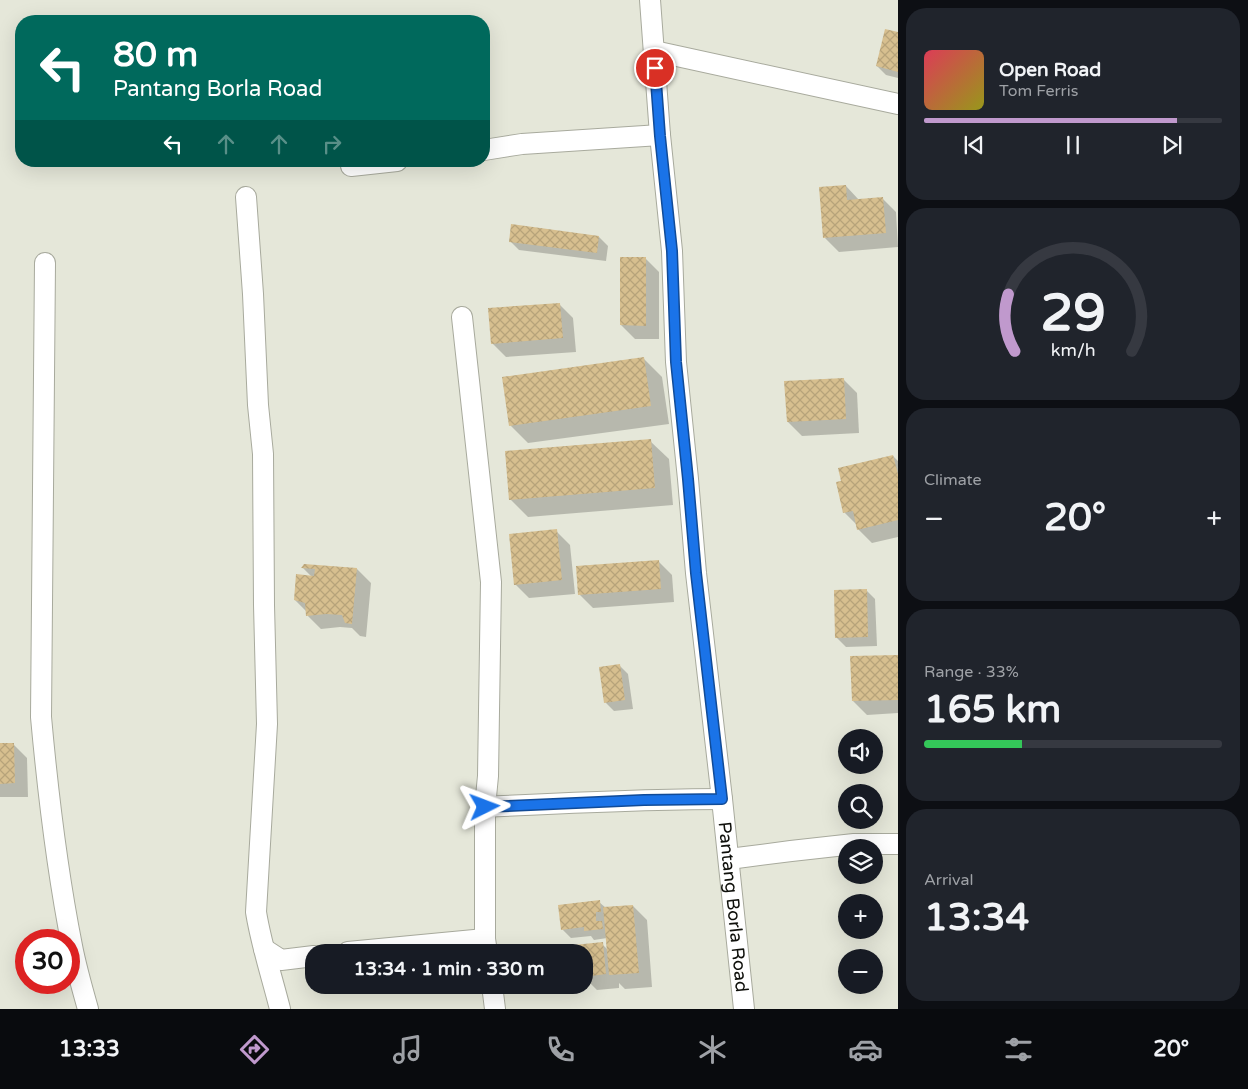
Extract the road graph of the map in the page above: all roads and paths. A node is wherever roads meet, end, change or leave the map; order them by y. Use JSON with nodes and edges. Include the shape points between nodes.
{"nodes":[{"id":1,"x":650,"y":0,"type":"edge"},
{"id":2,"x":654,"y":51,"type":"junction"},
{"id":3,"x":898,"y":104,"type":"edge"},
{"id":4,"x":660,"y":136,"type":"junction"},
{"id":5,"x":490,"y":149,"type":"edge"},
{"id":6,"x":246,"y":196,"type":"dead end"},
{"id":7,"x":45,"y":263,"type":"dead end"},
{"id":8,"x":462,"y":317,"type":"dead end"},
{"id":9,"x":722,"y":799,"type":"junction"},
{"id":10,"x":485,"y":807,"type":"junction"},
{"id":11,"x":898,"y":844,"type":"edge"},
{"id":12,"x":729,"y":859,"type":"junction"},
{"id":13,"x":486,"y":944,"type":"edge"},
{"id":14,"x":264,"y":949,"type":"junction"},
{"id":15,"x":305,"y":957,"type":"edge"},
{"id":16,"x":493,"y":994,"type":"edge"},
{"id":17,"x":88,"y":1009,"type":"edge"},
{"id":18,"x":280,"y":1009,"type":"edge"},
{"id":19,"x":495,"y":1009,"type":"edge"},
{"id":20,"x":744,"y":1009,"type":"edge"}],
"edges":[{"from":1,"to":2,"type":"street","name":"Pantang Borla Road"},
{"from":2,"to":3,"type":"street"},
{"from":2,"to":4,"type":"street","name":"Pantang Borla Road"},
{"from":4,"to":5,"type":"street","via":[[522,144]]},
{"from":4,"to":9,"type":"street","name":"Pantang Borla Road","via":[[672,251],[676,362]]},
{"from":6,"to":14,"type":"street","via":[[263,454],[267,724],[256,912]]},
{"from":7,"to":17,"type":"street","via":[[41,717],[58,865],[72,947]]},
{"from":8,"to":10,"type":"street","via":[[491,582]]},
{"from":9,"to":10,"type":"street"},
{"from":9,"to":12,"type":"street","name":"Pantang Borla Road"},
{"from":10,"to":13,"type":"street"},
{"from":11,"to":12,"type":"street","via":[[854,844]]},
{"from":12,"to":20,"type":"street","name":"Pantang Borla Road"},
{"from":14,"to":15,"type":"street","via":[[281,960]]},
{"from":14,"to":18,"type":"street"},
{"from":16,"to":19,"type":"street"}]}
